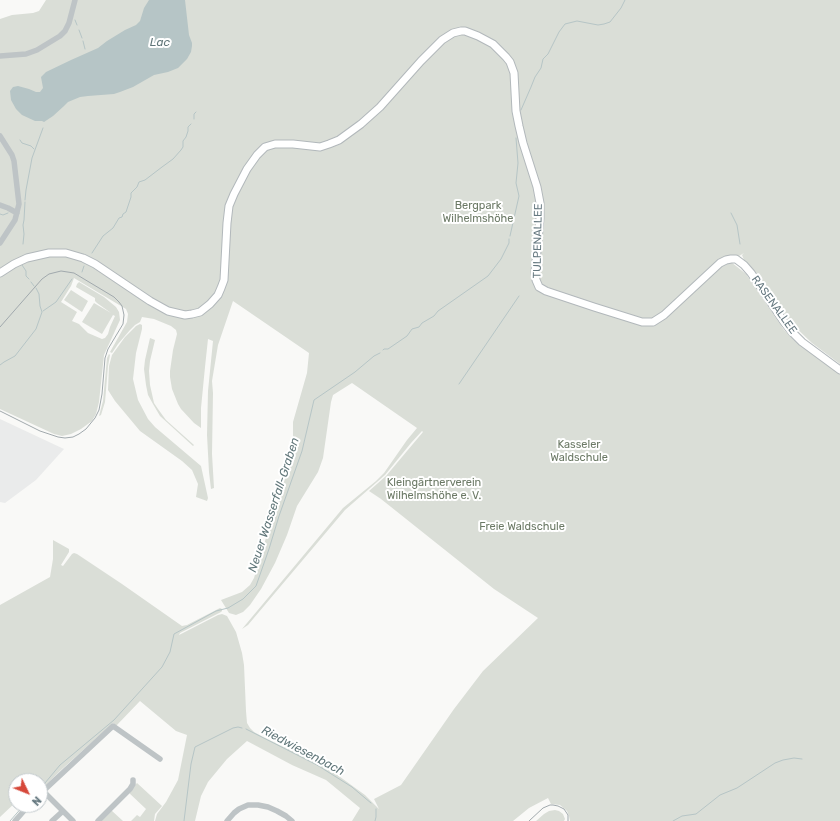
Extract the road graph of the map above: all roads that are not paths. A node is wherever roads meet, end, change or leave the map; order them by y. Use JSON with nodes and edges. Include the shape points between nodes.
{"nodes":[{"id":1,"x":75,"y":0,"type":"edge"},
{"id":2,"x":0,"y":56,"type":"edge"},
{"id":3,"x":0,"y":136,"type":"edge"},
{"id":4,"x":0,"y":204,"type":"edge"},
{"id":5,"x":17,"y":214,"type":"junction"},
{"id":6,"x":0,"y":243,"type":"edge"},
{"id":7,"x":748,"y":269,"type":"joint"},
{"id":8,"x":0,"y":272,"type":"edge"},
{"id":9,"x":840,"y":370,"type":"edge"},
{"id":10,"x":160,"y":759,"type":"dead end"},
{"id":11,"x":133,"y":780,"type":"dead end"},
{"id":12,"x":48,"y":786,"type":"edge"},
{"id":13,"x":48,"y":798,"type":"edge"},
{"id":14,"x":63,"y":811,"type":"junction"},
{"id":15,"x":22,"y":813,"type":"edge"},
{"id":16,"x":15,"y":821,"type":"edge"},
{"id":17,"x":52,"y":821,"type":"edge"},
{"id":18,"x":73,"y":821,"type":"edge"},
{"id":19,"x":98,"y":821,"type":"edge"},
{"id":20,"x":227,"y":821,"type":"edge"},
{"id":21,"x":292,"y":821,"type":"edge"}],
"edges":[{"from":1,"to":2,"type":"street","via":[[69,22],[60,36],[26,54]]},
{"from":3,"to":5,"type":"street","via":[[14,161],[20,204]]},
{"from":4,"to":5,"type":"street"},
{"from":5,"to":6,"type":"street"},
{"from":7,"to":8,"type":"main road","name":"TULPENALLEE","via":[[739,260],[726,260],[653,322],[642,322],[542,289],[537,284],[535,276],[540,203],[518,126],[513,69],[506,57],[493,44],[461,31],[442,40],[376,111],[339,140],[320,146],[274,144],[265,147],[257,155],[244,174],[230,206],[222,288],[200,312],[185,315],[168,311],[95,264],[66,253],[49,253],[28,258]]},
{"from":7,"to":9,"type":"main road","name":"RASENALLEE","via":[[792,332]]},
{"from":10,"to":12,"type":"street","via":[[113,726]]},
{"from":11,"to":19,"type":"street","via":[[130,789]]},
{"from":13,"to":14,"type":"street"},
{"from":14,"to":17,"type":"street"},
{"from":14,"to":18,"type":"street"},
{"from":15,"to":16,"type":"street"},
{"from":20,"to":21,"type":"street","via":[[234,812],[248,805],[272,809]]}]}
